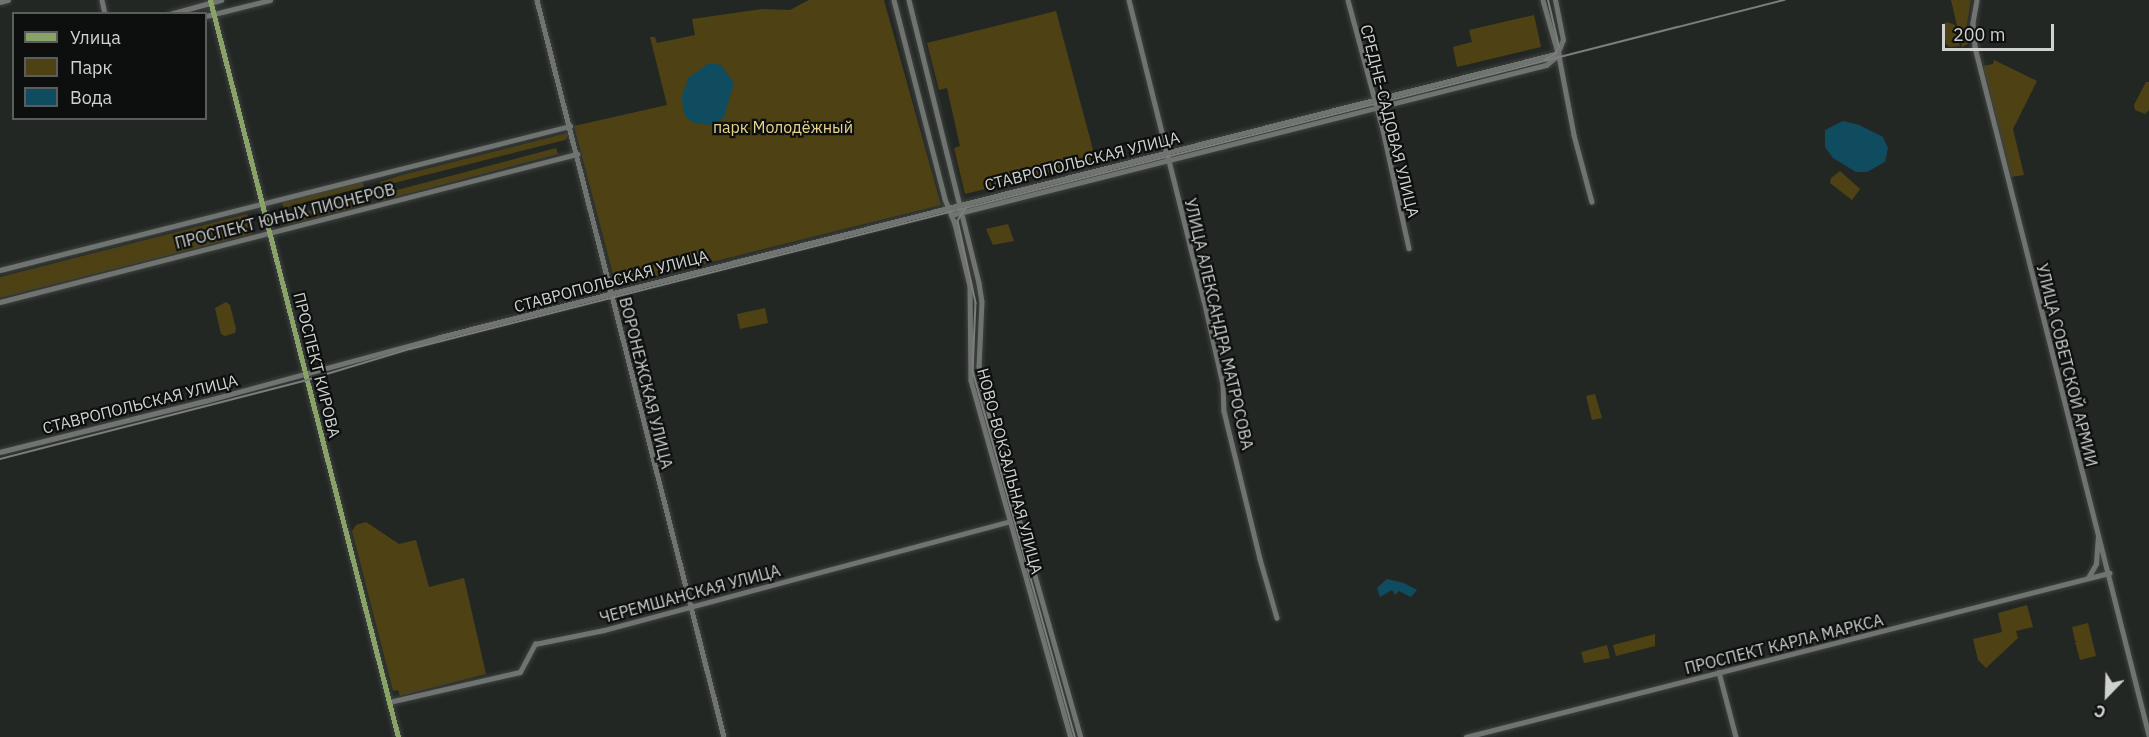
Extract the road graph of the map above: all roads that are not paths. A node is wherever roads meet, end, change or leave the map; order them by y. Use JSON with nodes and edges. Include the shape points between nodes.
{"nodes":[{"id":1,"x":8,"y":0,"type":"edge"},
{"id":2,"x":221,"y":0,"type":"edge"},
{"id":3,"x":270,"y":0,"type":"edge"},
{"id":4,"x":537,"y":0,"type":"edge"},
{"id":5,"x":894,"y":0,"type":"edge"},
{"id":6,"x":909,"y":0,"type":"edge"},
{"id":7,"x":1129,"y":0,"type":"edge"},
{"id":8,"x":1348,"y":0,"type":"edge"},
{"id":9,"x":1543,"y":0,"type":"edge"},
{"id":10,"x":1555,"y":0,"type":"edge"},
{"id":11,"x":1977,"y":0,"type":"edge"},
{"id":12,"x":210,"y":1,"type":"edge"},
{"id":13,"x":0,"y":2,"type":"edge"},
{"id":14,"x":176,"y":12,"type":"edge"},
{"id":15,"x":214,"y":14,"type":"junction"},
{"id":16,"x":207,"y":16,"type":"edge"},
{"id":17,"x":1558,"y":53,"type":"junction"},
{"id":18,"x":1372,"y":99,"type":"junction"},
{"id":19,"x":1375,"y":106,"type":"junction"},
{"id":20,"x":570,"y":126,"type":"junction"},
{"id":21,"x":1167,"y":151,"type":"junction"},
{"id":22,"x":577,"y":154,"type":"junction"},
{"id":23,"x":1169,"y":159,"type":"junction"},
{"id":24,"x":1592,"y":202,"type":"dead end"},
{"id":25,"x":262,"y":204,"type":"junction"},
{"id":26,"x":960,"y":204,"type":"junction"},
{"id":27,"x":948,"y":208,"type":"junction"},
{"id":28,"x":962,"y":212,"type":"junction"},
{"id":29,"x":951,"y":215,"type":"junction"},
{"id":30,"x":269,"y":232,"type":"junction"},
{"id":31,"x":1409,"y":248,"type":"dead end"},
{"id":32,"x":0,"y":270,"type":"edge"},
{"id":33,"x":612,"y":293,"type":"junction"},
{"id":34,"x":0,"y":302,"type":"edge"},
{"id":35,"x":305,"y":373,"type":"junction"},
{"id":36,"x":0,"y":452,"type":"edge"},
{"id":37,"x":1011,"y":522,"type":"junction"},
{"id":38,"x":2098,"y":532,"type":"junction"},
{"id":39,"x":2109,"y":573,"type":"junction"},
{"id":40,"x":2087,"y":579,"type":"junction"},
{"id":41,"x":689,"y":606,"type":"junction"},
{"id":42,"x":1277,"y":618,"type":"dead end"},
{"id":43,"x":1719,"y":672,"type":"junction"},
{"id":44,"x":388,"y":702,"type":"junction"},
{"id":45,"x":2149,"y":735,"type":"edge"},
{"id":46,"x":398,"y":737,"type":"edge"},
{"id":47,"x":724,"y":737,"type":"edge"},
{"id":48,"x":1071,"y":737,"type":"edge"},
{"id":49,"x":1081,"y":737,"type":"edge"},
{"id":50,"x":1466,"y":737,"type":"edge"},
{"id":51,"x":1736,"y":737,"type":"edge"}],
"edges":[{"from":1,"to":13,"type":"street"},
{"from":2,"to":12,"type":"street"},
{"from":3,"to":15,"type":"street"},
{"from":4,"to":20,"type":"street","name":"ВОРОНЕЖСКАЯ УЛИЦА"},
{"from":5,"to":27,"type":"street","name":"НОВО-ВОКЗАЛЬНАЯ УЛИЦА"},
{"from":6,"to":26,"type":"street","name":"НОВО-ВОКЗАЛЬНАЯ УЛИЦА"},
{"from":7,"to":21,"type":"street","name":"УЛИЦА АЛЕКСАНДРА МАТРОСОВА"},
{"from":8,"to":18,"type":"street","name":"СРЕДНЕ-САДОВАЯ УЛИЦА"},
{"from":9,"to":17,"type":"street"},
{"from":10,"to":17,"type":"street","via":[[1563,39]]},
{"from":11,"to":38,"type":"street","name":"УЛИЦА СОВЕТСКОЙ АРМИИ","via":[[1975,46]]},
{"from":12,"to":14,"type":"street"},
{"from":12,"to":15,"type":"main road","name":"ПРОСПЕКТ КИРОВА"},
{"from":15,"to":16,"type":"street"},
{"from":15,"to":25,"type":"main road","name":"ПРОСПЕКТ КИРОВА"},
{"from":17,"to":18,"type":"street","name":"СТАВРОПОЛЬСКАЯ УЛИЦА"},
{"from":17,"to":19,"type":"street","name":"СТАВРОПОЛЬСКАЯ УЛИЦА","via":[[1546,65]]},
{"from":17,"to":24,"type":"street"},
{"from":18,"to":19,"type":"street","name":"СРЕДНЕ-САДОВАЯ УЛИЦА"},
{"from":18,"to":21,"type":"street","name":"СТАВРОПОЛЬСКАЯ УЛИЦА"},
{"from":19,"to":23,"type":"street","name":"СТАВРОПОЛЬСКАЯ УЛИЦА"},
{"from":19,"to":31,"type":"street","name":"СРЕДНЕ-САДОВАЯ УЛИЦА"},
{"from":20,"to":22,"type":"street","name":"ВОРОНЕЖСКАЯ УЛИЦА"},
{"from":20,"to":25,"type":"street","name":"ПРОСПЕКТ ЮНЫХ ПИОНЕРОВ"},
{"from":21,"to":23,"type":"street","name":"УЛИЦА АЛЕКСАНДРА МАТРОСОВА"},
{"from":21,"to":26,"type":"street","name":"СТАВРОПОЛЬСКАЯ УЛИЦА"},
{"from":22,"to":30,"type":"street","name":"ПРОСПЕКТ ЮНЫХ ПИОНЕРОВ"},
{"from":22,"to":33,"type":"street","name":"ВОРОНЕЖСКАЯ УЛИЦА"},
{"from":23,"to":28,"type":"street","name":"СТАВРОПОЛЬСКАЯ УЛИЦА"},
{"from":23,"to":42,"type":"street","name":"УЛИЦА АЛЕКСАНДРА МАТРОСОВА","via":[[1223,384],[1224,411]]},
{"from":25,"to":30,"type":"main road","name":"ПРОСПЕКТ КИРОВА"},
{"from":25,"to":32,"type":"street","name":"ПРОСПЕКТ ЮНЫХ ПИОНЕРОВ"},
{"from":26,"to":27,"type":"street","name":"СТАВРОПОЛЬСКАЯ УЛИЦА"},
{"from":26,"to":28,"type":"street","name":"НОВО-ВОКЗАЛЬНАЯ УЛИЦА"},
{"from":27,"to":29,"type":"street","name":"НОВО-ВОКЗАЛЬНАЯ УЛИЦА"},
{"from":27,"to":33,"type":"street","name":"СТАВРОПОЛЬСКАЯ УЛИЦА"},
{"from":28,"to":29,"type":"street","name":"СТАВРОПОЛЬСКАЯ УЛИЦА"},
{"from":28,"to":49,"type":"street","name":"НОВО-ВОКЗАЛЬНАЯ УЛИЦА","via":[[982,301],[982,388]]},
{"from":29,"to":37,"type":"street","name":"НОВО-ВОКЗАЛЬНАЯ УЛИЦА","via":[[972,300],[971,380]]},
{"from":30,"to":34,"type":"street","name":"ПРОСПЕКТ ЮНЫХ ПИОНЕРОВ"},
{"from":30,"to":35,"type":"main road","name":"ПРОСПЕКТ КИРОВА"},
{"from":33,"to":35,"type":"street","name":"СТАВРОПОЛЬСКАЯ УЛИЦА"},
{"from":33,"to":41,"type":"street","name":"ВОРОНЕЖСКАЯ УЛИЦА"},
{"from":35,"to":36,"type":"street","name":"СТАВРОПОЛЬСКАЯ УЛИЦА"},
{"from":35,"to":44,"type":"main road","name":"ПРОСПЕКТ КИРОВА"},
{"from":37,"to":41,"type":"street","name":"ЧЕРЕМШАНСКАЯ УЛИЦА"},
{"from":37,"to":48,"type":"street","name":"НОВО-ВОКЗАЛЬНАЯ УЛИЦА"},
{"from":38,"to":39,"type":"street","name":"УЛИЦА СОВЕТСКОЙ АРМИИ"},
{"from":38,"to":40,"type":"street","via":[[2096,564]]},
{"from":39,"to":40,"type":"street","name":"ПРОСПЕКТ КАРЛА МАРКСА"},
{"from":39,"to":45,"type":"street","name":"УЛИЦА СОВЕТСКОЙ АРМИИ"},
{"from":40,"to":43,"type":"street","name":"ПРОСПЕКТ КАРЛА МАРКСА"},
{"from":41,"to":44,"type":"street","name":"ЧЕРЕМШАНСКАЯ УЛИЦА","via":[[535,644],[520,672]]},
{"from":41,"to":47,"type":"street","name":"ВОРОНЕЖСКАЯ УЛИЦА"},
{"from":43,"to":50,"type":"street","name":"ПРОСПЕКТ КАРЛА МАРКСА"},
{"from":43,"to":51,"type":"street"},
{"from":44,"to":46,"type":"main road","name":"ПРОСПЕКТ КИРОВА"}]}
